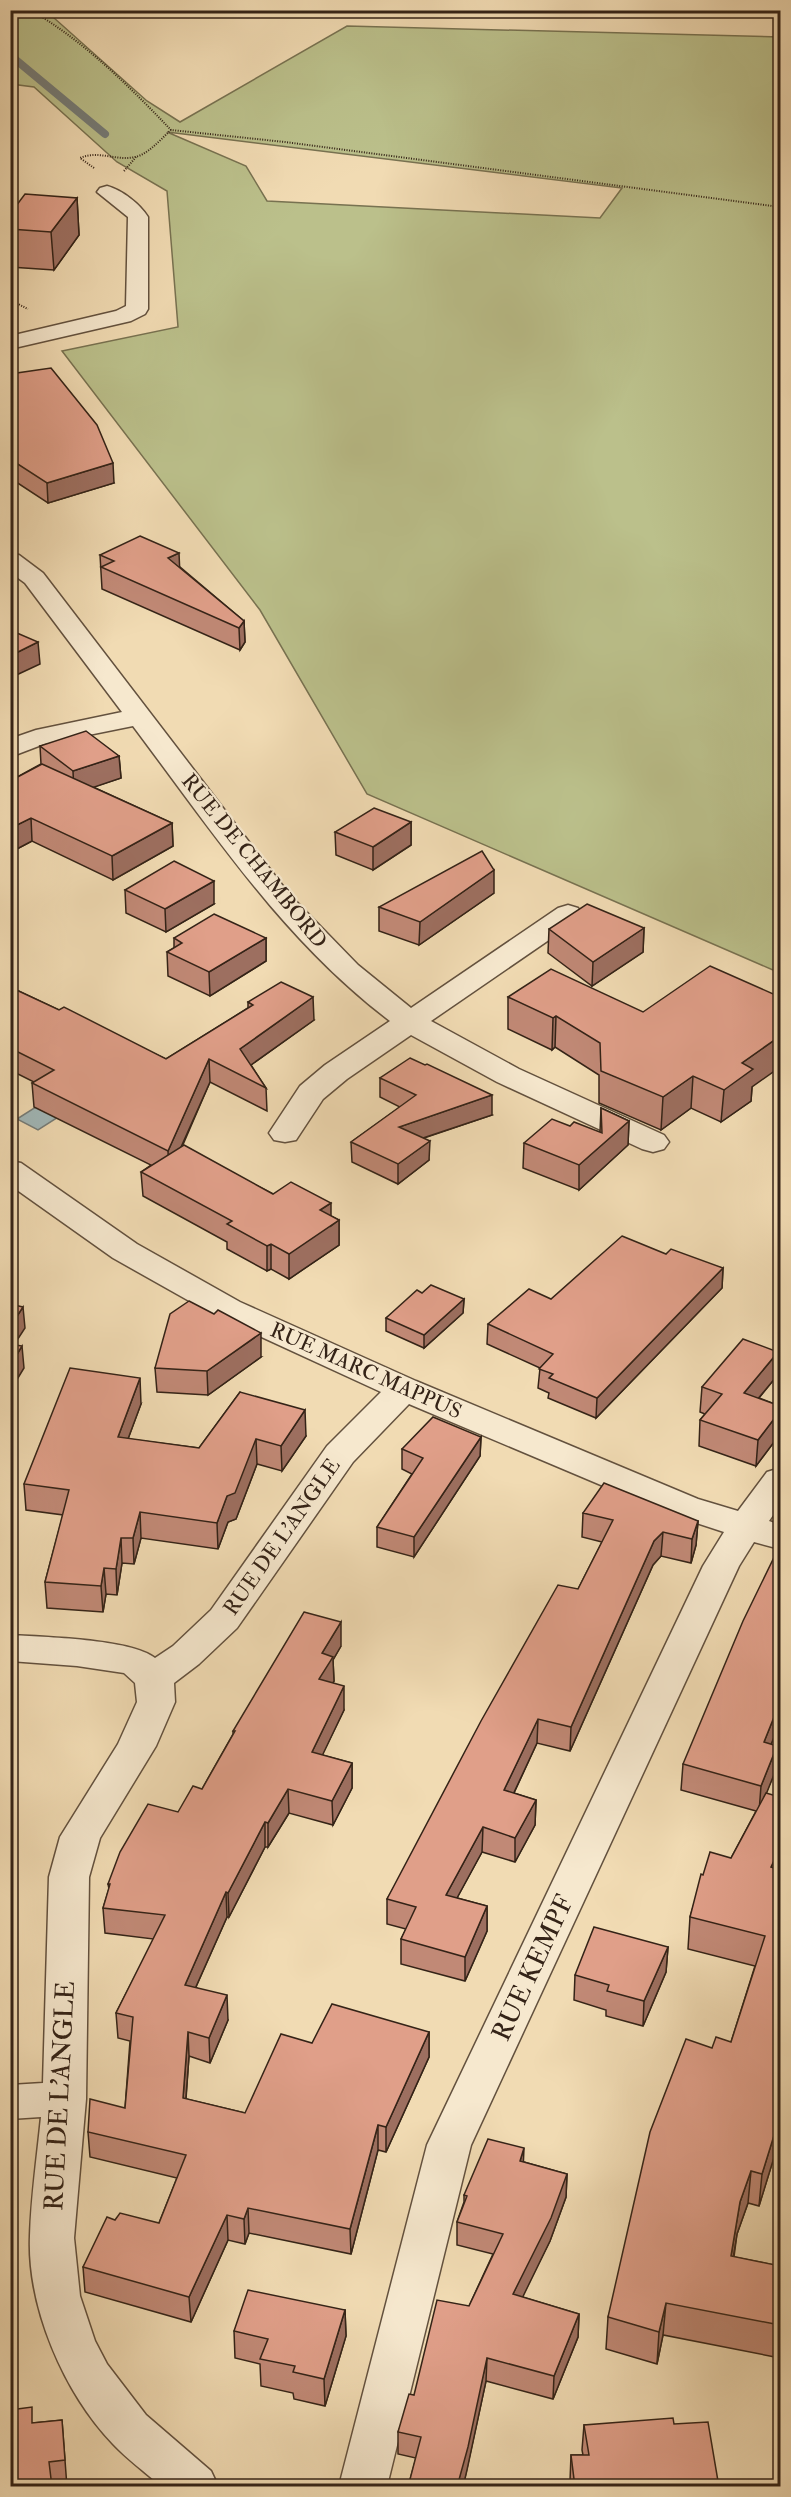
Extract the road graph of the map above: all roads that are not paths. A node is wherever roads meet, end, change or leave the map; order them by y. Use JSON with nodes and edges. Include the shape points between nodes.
{"nodes":[{"id":1,"x":107,"y":192,"type":"road end"},
{"id":2,"x":10,"y":343,"type":"edge"},
{"id":3,"x":10,"y":560,"type":"edge"},
{"id":4,"x":140,"y":716,"type":"junction"},
{"id":5,"x":10,"y":749,"type":"edge"},
{"id":6,"x":568,"y":914,"type":"edge"},
{"id":7,"x":410,"y":1021,"type":"junction"},
{"id":8,"x":285,"y":1133,"type":"dead end"},
{"id":9,"x":653,"y":1142,"type":"dead end"},
{"id":10,"x":10,"y":1170,"type":"edge"},
{"id":11,"x":404,"y":1389,"type":"junction"},
{"id":12,"x":780,"y":1480,"type":"edge"},
{"id":13,"x":762,"y":1532,"type":"edge"},
{"id":14,"x":10,"y":1648,"type":"edge"},
{"id":15,"x":154,"y":1678,"type":"junction"},
{"id":16,"x":64,"y":2099,"type":"junction"},
{"id":17,"x":10,"y":2102,"type":"edge"},
{"id":18,"x":194,"y":2487,"type":"edge"},
{"id":19,"x":363,"y":2487,"type":"edge"}],
"edges":[{"from":1,"to":2,"type":"street","via":[[138,217],[137,309],[123,316]]},
{"from":3,"to":4,"type":"street","name":"RUE DE CHAMBORD","via":[[34,578]]},
{"from":4,"to":5,"type":"street","via":[[36,738]]},
{"from":4,"to":7,"type":"street","name":"RUE DE CHAMBORD","via":[[286,908],[323,949]]},
{"from":6,"to":7,"type":"street"},
{"from":7,"to":8,"type":"street","via":[[311,1093]]},
{"from":7,"to":9,"type":"street","name":"RUE DE CHAMBORD","via":[[493,1067]]},
{"from":10,"to":11,"type":"street","name":"RUE MARC MAPPUS","via":[[125,1251],[228,1309]]},
{"from":11,"to":13,"type":"street","name":"RUE MARC MAPPUS","via":[[685,1507]]},
{"from":11,"to":15,"type":"street","name":"RUE DE L'ANGLE","via":[[340,1454],[224,1619],[186,1655]]},
{"from":12,"to":13,"type":"street","name":"RUE KEMPF"},
{"from":13,"to":19,"type":"street","name":"RUE KEMPF","via":[[721,1566],[449,2145]]},
{"from":14,"to":15,"type":"street","via":[[135,1662]]},
{"from":15,"to":16,"type":"street","name":"RUE DE L'ANGLE","via":[[156,1702],[136,1746],[80,1837],[69,1877]]},
{"from":16,"to":17,"type":"street"},
{"from":16,"to":18,"type":"street","name":"RUE DE L'ANGLE","via":[[52,2238],[57,2296],[73,2344],[91,2378],[129,2429]]}]}
